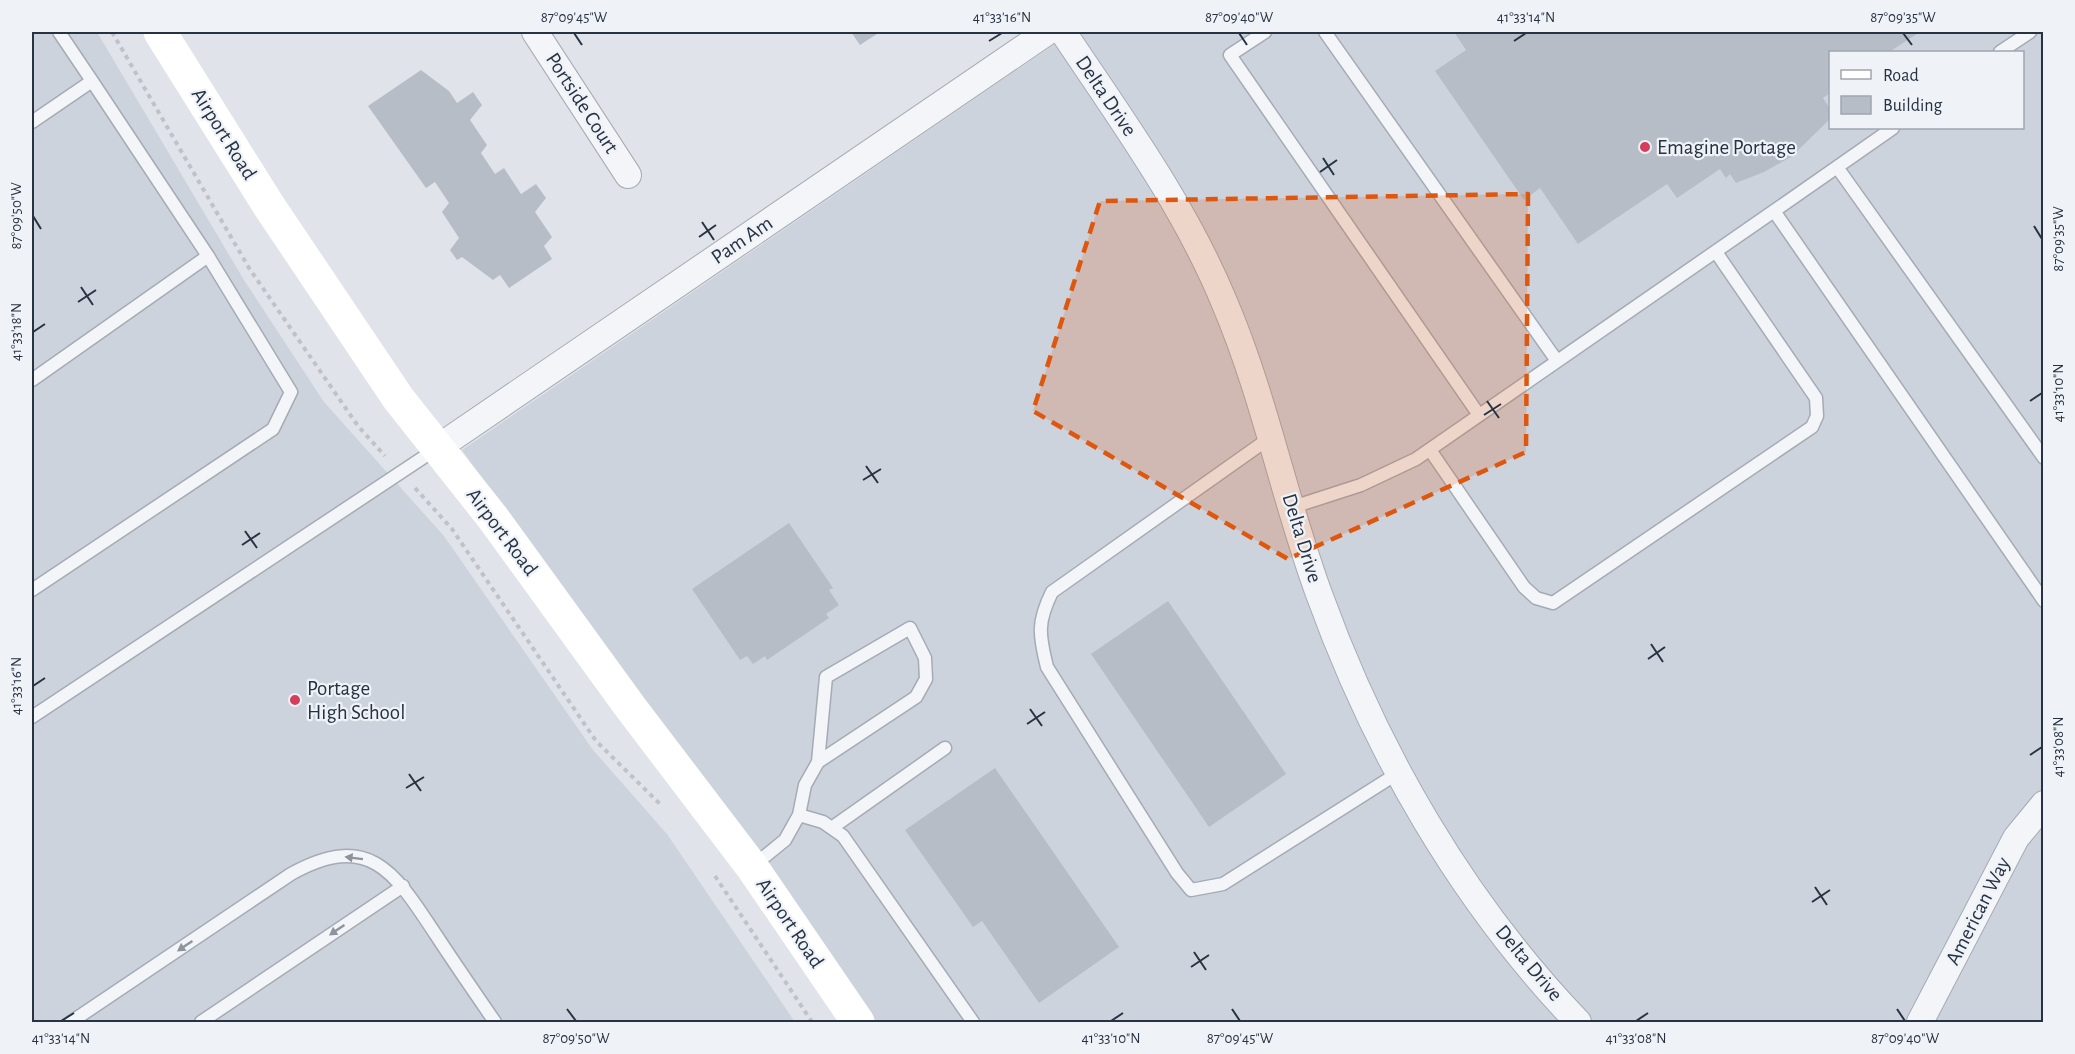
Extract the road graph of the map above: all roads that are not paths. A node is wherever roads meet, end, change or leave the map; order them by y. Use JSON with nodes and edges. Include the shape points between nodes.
{"nodes":[{"id":1,"x":59,"y":32,"type":"edge"},
{"id":2,"x":160,"y":32,"type":"edge"},
{"id":3,"x":535,"y":32,"type":"edge"},
{"id":4,"x":1047,"y":32,"type":"edge"},
{"id":5,"x":1064,"y":32,"type":"edge"},
{"id":6,"x":1265,"y":32,"type":"edge"},
{"id":7,"x":1325,"y":32,"type":"edge"},
{"id":8,"x":2030,"y":32,"type":"edge"},
{"id":9,"x":2002,"y":51,"type":"edge"},
{"id":10,"x":92,"y":81,"type":"junction"},
{"id":11,"x":32,"y":122,"type":"edge"},
{"id":12,"x":1892,"y":129,"type":"edge"},
{"id":13,"x":1837,"y":167,"type":"junction"},
{"id":14,"x":628,"y":175,"type":"dead end"},
{"id":15,"x":1774,"y":211,"type":"junction"},
{"id":16,"x":1716,"y":252,"type":"junction"},
{"id":17,"x":208,"y":256,"type":"junction"},
{"id":18,"x":1557,"y":361,"type":"junction"},
{"id":19,"x":32,"y":380,"type":"edge"},
{"id":20,"x":1479,"y":415,"type":"junction"},
{"id":21,"x":1272,"y":436,"type":"junction"},
{"id":22,"x":436,"y":449,"type":"junction"},
{"id":23,"x":1430,"y":450,"type":"junction"},
{"id":24,"x":2043,"y":458,"type":"edge"},
{"id":25,"x":1293,"y":507,"type":"junction"},
{"id":26,"x":32,"y":590,"type":"edge"},
{"id":27,"x":2043,"y":601,"type":"edge"},
{"id":28,"x":32,"y":717,"type":"edge"},
{"id":29,"x":945,"y":748,"type":"dead end"},
{"id":30,"x":818,"y":762,"type":"junction"},
{"id":31,"x":1398,"y":773,"type":"junction"},
{"id":32,"x":2043,"y":804,"type":"edge"},
{"id":33,"x":799,"y":815,"type":"junction"},
{"id":34,"x":833,"y":827,"type":"junction"},
{"id":35,"x":752,"y":867,"type":"junction"},
{"id":36,"x":403,"y":886,"type":"junction"},
{"id":37,"x":71,"y":1023,"type":"edge"},
{"id":38,"x":201,"y":1023,"type":"edge"},
{"id":39,"x":495,"y":1023,"type":"edge"},
{"id":40,"x":858,"y":1023,"type":"edge"},
{"id":41,"x":973,"y":1023,"type":"edge"},
{"id":42,"x":1578,"y":1023,"type":"edge"},
{"id":43,"x":1920,"y":1023,"type":"edge"}],
"edges":[{"from":1,"to":10,"type":"lane"},
{"from":2,"to":22,"type":"main road","name":"Airport Road","via":[[269,206]]},
{"from":3,"to":14,"type":"street","name":"Portside Court"},
{"from":4,"to":22,"type":"street","name":"Pam Am"},
{"from":5,"to":21,"type":"street","name":"Delta Drive","via":[[1183,217],[1225,303]]},
{"from":6,"to":20,"type":"lane","via":[[1230,55]]},
{"from":7,"to":18,"type":"lane"},
{"from":8,"to":9,"type":"lane"},
{"from":10,"to":11,"type":"lane"},
{"from":10,"to":17,"type":"lane"},
{"from":12,"to":13,"type":"lane"},
{"from":13,"to":15,"type":"lane"},
{"from":13,"to":24,"type":"lane"},
{"from":15,"to":16,"type":"lane"},
{"from":15,"to":27,"type":"lane"},
{"from":16,"to":18,"type":"lane"},
{"from":16,"to":23,"type":"lane","via":[[1816,398],[1817,416],[1812,427],[1553,603],[1536,598],[1524,587]]},
{"from":17,"to":19,"type":"lane"},
{"from":17,"to":26,"type":"lane","via":[[291,392],[273,429]]},
{"from":18,"to":20,"type":"lane"},
{"from":20,"to":23,"type":"lane"},
{"from":21,"to":25,"type":"street","name":"Delta Drive"},
{"from":21,"to":31,"type":"lane","via":[[1052,592],[1042,612],[1039,635],[1047,667],[1191,890],[1222,884]]},
{"from":22,"to":28,"type":"lane"},
{"from":22,"to":35,"type":"main road","name":"Airport Road","via":[[493,518]]},
{"from":23,"to":25,"type":"lane","via":[[1361,485]]},
{"from":25,"to":31,"type":"street","name":"Delta Drive","via":[[1319,593],[1353,678]]},
{"from":29,"to":34,"type":"lane"},
{"from":30,"to":30,"type":"lane","via":[[826,677],[910,628],[925,658],[926,679],[916,697]]},
{"from":30,"to":33,"type":"lane","via":[[805,784]]},
{"from":31,"to":42,"type":"street","name":"Delta Drive","via":[[1442,849],[1503,934]]},
{"from":32,"to":43,"type":"street","name":"American Way","via":[[2016,838]]},
{"from":33,"to":34,"type":"lane"},
{"from":33,"to":35,"type":"lane","via":[[785,840]]},
{"from":34,"to":41,"type":"lane","via":[[858,856]]},
{"from":35,"to":40,"type":"main road","name":"Airport Road"},
{"from":36,"to":37,"type":"lane","one_way":true,"via":[[380,866],[351,856],[322,859]]},
{"from":36,"to":38,"type":"lane","one_way":true},
{"from":36,"to":39,"type":"lane"}]}
